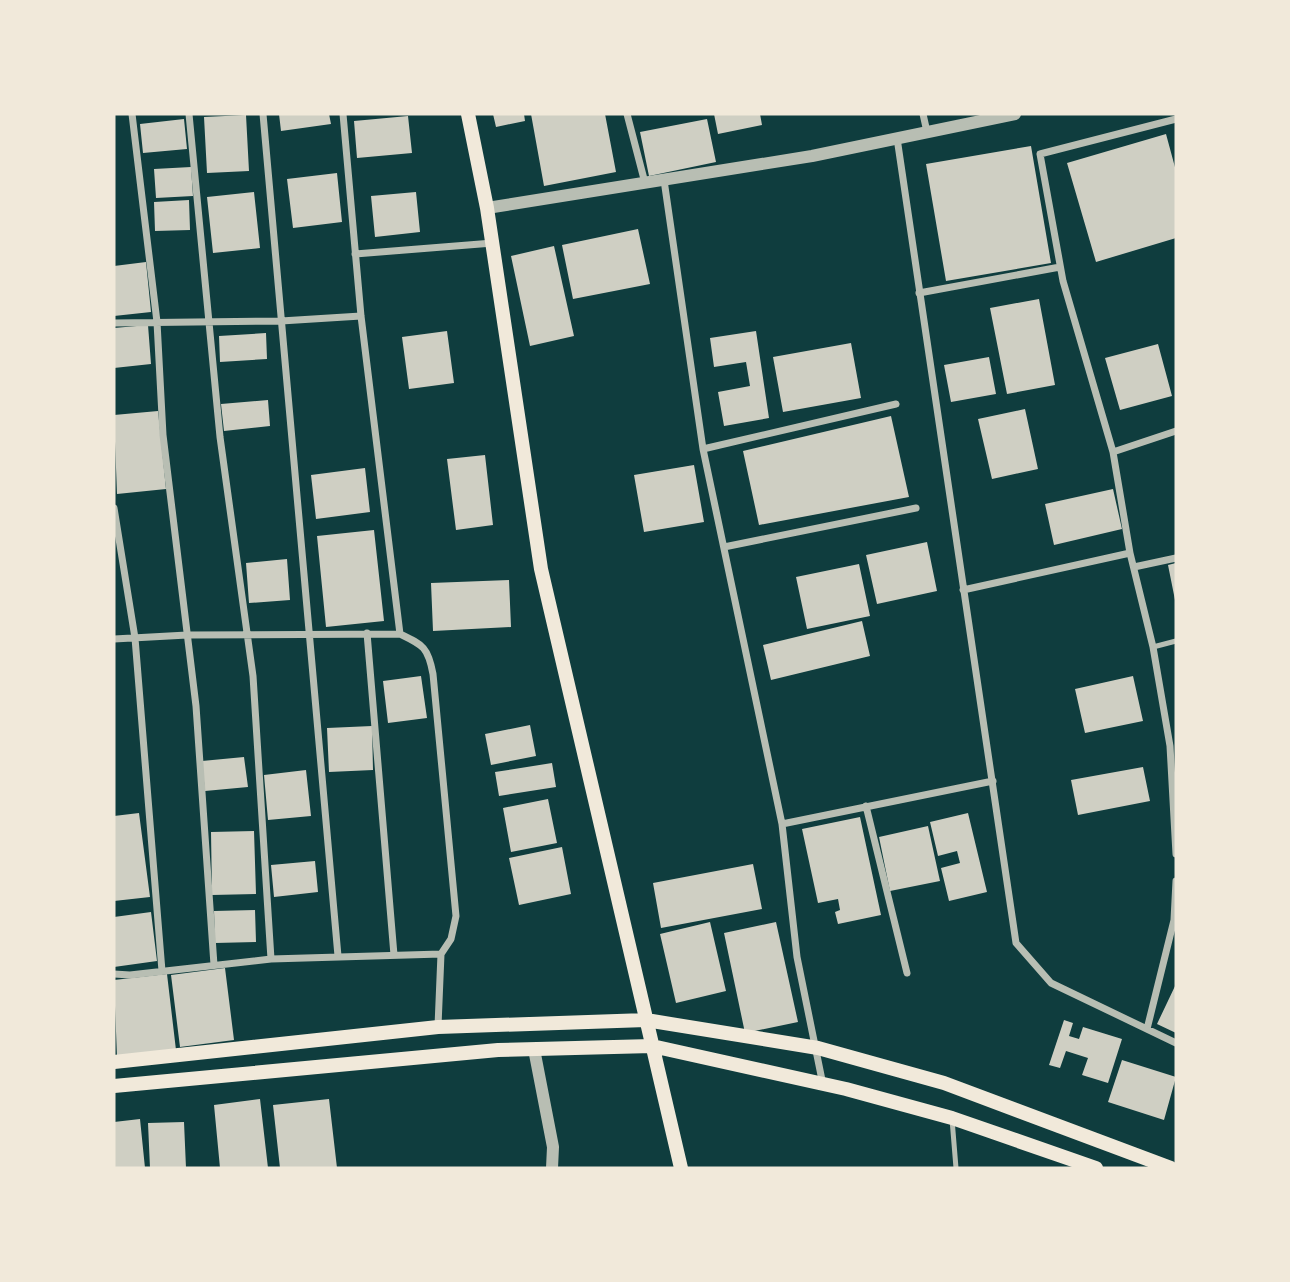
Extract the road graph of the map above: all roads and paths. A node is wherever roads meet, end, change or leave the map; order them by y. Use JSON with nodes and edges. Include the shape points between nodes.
{"nodes":[{"id":1,"x":132,"y":114,"type":"edge"},
{"id":2,"x":189,"y":114,"type":"edge"},
{"id":3,"x":263,"y":114,"type":"edge"},
{"id":4,"x":343,"y":114,"type":"edge"},
{"id":5,"x":468,"y":114,"type":"edge"},
{"id":6,"x":627,"y":114,"type":"edge"},
{"id":7,"x":923,"y":114,"type":"edge"},
{"id":8,"x":1009,"y":114,"type":"edge"},
{"id":9,"x":1176,"y":119,"type":"edge"},
{"id":10,"x":927,"y":132,"type":"junction"},
{"id":11,"x":897,"y":138,"type":"junction"},
{"id":12,"x":664,"y":180,"type":"junction"},
{"id":13,"x":645,"y":183,"type":"junction"},
{"id":14,"x":487,"y":208,"type":"junction"},
{"id":15,"x":493,"y":243,"type":"junction"},
{"id":16,"x":355,"y":254,"type":"junction"},
{"id":17,"x":1060,"y":267,"type":"junction"},
{"id":18,"x":919,"y":293,"type":"junction"},
{"id":19,"x":360,"y":316,"type":"junction"},
{"id":20,"x":208,"y":320,"type":"junction"},
{"id":21,"x":281,"y":321,"type":"junction"},
{"id":22,"x":157,"y":322,"type":"junction"},
{"id":23,"x":114,"y":323,"type":"edge"},
{"id":24,"x":896,"y":404,"type":"dead end"},
{"id":25,"x":1176,"y":430,"type":"edge"},
{"id":26,"x":703,"y":449,"type":"junction"},
{"id":27,"x":1113,"y":452,"type":"junction"},
{"id":28,"x":114,"y":508,"type":"edge"},
{"id":29,"x":916,"y":508,"type":"dead end"},
{"id":30,"x":724,"y":547,"type":"junction"},
{"id":31,"x":1130,"y":553,"type":"junction"},
{"id":32,"x":1176,"y":558,"type":"edge"},
{"id":33,"x":1134,"y":567,"type":"junction"},
{"id":34,"x":963,"y":590,"type":"junction"},
{"id":35,"x":308,"y":633,"type":"junction"},
{"id":36,"x":367,"y":633,"type":"junction"},
{"id":37,"x":400,"y":634,"type":"junction"},
{"id":38,"x":187,"y":635,"type":"junction"},
{"id":39,"x":248,"y":636,"type":"junction"},
{"id":40,"x":135,"y":638,"type":"junction"},
{"id":41,"x":114,"y":639,"type":"edge"},
{"id":42,"x":1176,"y":641,"type":"edge"},
{"id":43,"x":1153,"y":647,"type":"junction"},
{"id":44,"x":1173,"y":746,"type":"edge"},
{"id":45,"x":993,"y":781,"type":"junction"},
{"id":46,"x":866,"y":806,"type":"junction"},
{"id":47,"x":782,"y":824,"type":"junction"},
{"id":48,"x":1176,"y":854,"type":"edge"},
{"id":49,"x":1176,"y":881,"type":"edge"},
{"id":50,"x":441,"y":954,"type":"junction"},
{"id":51,"x":394,"y":955,"type":"junction"},
{"id":52,"x":338,"y":956,"type":"junction"},
{"id":53,"x":271,"y":959,"type":"junction"},
{"id":54,"x":214,"y":965,"type":"junction"},
{"id":55,"x":162,"y":971,"type":"junction"},
{"id":56,"x":907,"y":973,"type":"dead end"},
{"id":57,"x":114,"y":974,"type":"edge"},
{"id":58,"x":646,"y":1020,"type":"junction"},
{"id":59,"x":438,"y":1027,"type":"junction"},
{"id":60,"x":1147,"y":1029,"type":"junction"},
{"id":61,"x":1176,"y":1042,"type":"edge"},
{"id":62,"x":652,"y":1046,"type":"junction"},
{"id":63,"x":818,"y":1048,"type":"junction"},
{"id":64,"x":534,"y":1049,"type":"junction"},
{"id":65,"x":114,"y":1062,"type":"edge"},
{"id":66,"x":823,"y":1085,"type":"junction"},
{"id":67,"x":114,"y":1086,"type":"edge"},
{"id":68,"x":952,"y":1118,"type":"junction"},
{"id":69,"x":552,"y":1168,"type":"edge"},
{"id":70,"x":681,"y":1168,"type":"edge"},
{"id":71,"x":956,"y":1168,"type":"edge"},
{"id":72,"x":1096,"y":1168,"type":"edge"},
{"id":73,"x":1171,"y":1168,"type":"edge"}],
"edges":[{"from":1,"to":22,"type":"street"},
{"from":2,"to":20,"type":"street"},
{"from":3,"to":21,"type":"street"},
{"from":4,"to":16,"type":"street"},
{"from":5,"to":14,"type":"main road"},
{"from":6,"to":13,"type":"street"},
{"from":7,"to":10,"type":"street"},
{"from":8,"to":10,"type":"street"},
{"from":9,"to":17,"type":"street","via":[[1040,154]]},
{"from":10,"to":11,"type":"street"},
{"from":11,"to":12,"type":"street"},
{"from":11,"to":18,"type":"street"},
{"from":12,"to":13,"type":"street"},
{"from":12,"to":26,"type":"street"},
{"from":13,"to":14,"type":"street"},
{"from":14,"to":15,"type":"main road"},
{"from":15,"to":16,"type":"street"},
{"from":15,"to":58,"type":"main road","via":[[541,569]]},
{"from":16,"to":19,"type":"street"},
{"from":17,"to":18,"type":"street"},
{"from":17,"to":27,"type":"street"},
{"from":18,"to":34,"type":"street"},
{"from":19,"to":21,"type":"street"},
{"from":19,"to":37,"type":"street"},
{"from":20,"to":21,"type":"street"},
{"from":20,"to":22,"type":"street"},
{"from":20,"to":39,"type":"street"},
{"from":21,"to":35,"type":"street"},
{"from":22,"to":23,"type":"street"},
{"from":22,"to":38,"type":"street","via":[[163,435]]},
{"from":24,"to":26,"type":"street"},
{"from":25,"to":27,"type":"street"},
{"from":26,"to":30,"type":"street"},
{"from":27,"to":31,"type":"street"},
{"from":28,"to":40,"type":"street"},
{"from":29,"to":30,"type":"street"},
{"from":30,"to":47,"type":"street"},
{"from":31,"to":33,"type":"street"},
{"from":31,"to":34,"type":"street"},
{"from":32,"to":33,"type":"street"},
{"from":33,"to":43,"type":"street"},
{"from":34,"to":45,"type":"street"},
{"from":35,"to":36,"type":"street"},
{"from":35,"to":39,"type":"street"},
{"from":35,"to":52,"type":"street"},
{"from":36,"to":37,"type":"street"},
{"from":36,"to":51,"type":"street"},
{"from":37,"to":50,"type":"street","via":[[423,645],[433,674],[456,916],[451,939]]},
{"from":38,"to":39,"type":"street"},
{"from":38,"to":40,"type":"street"},
{"from":38,"to":54,"type":"street"},
{"from":39,"to":53,"type":"street"},
{"from":40,"to":41,"type":"street"},
{"from":40,"to":55,"type":"street"},
{"from":42,"to":43,"type":"lane"},
{"from":43,"to":44,"type":"street"},
{"from":44,"to":48,"type":"street"},
{"from":45,"to":46,"type":"street"},
{"from":45,"to":60,"type":"street","via":[[1016,943],[1051,984]]},
{"from":46,"to":47,"type":"street"},
{"from":46,"to":56,"type":"street"},
{"from":47,"to":63,"type":"street","via":[[797,957]]},
{"from":49,"to":60,"type":"street","via":[[1174,920]]},
{"from":50,"to":51,"type":"street"},
{"from":50,"to":59,"type":"street"},
{"from":51,"to":52,"type":"street"},
{"from":52,"to":53,"type":"street"},
{"from":53,"to":54,"type":"street"},
{"from":54,"to":55,"type":"street"},
{"from":55,"to":57,"type":"street"},
{"from":58,"to":59,"type":"main road"},
{"from":58,"to":62,"type":"main road"},
{"from":58,"to":63,"type":"main road"},
{"from":59,"to":65,"type":"main road"},
{"from":60,"to":61,"type":"street"},
{"from":62,"to":64,"type":"main road"},
{"from":62,"to":66,"type":"main road"},
{"from":62,"to":70,"type":"main road"},
{"from":63,"to":66,"type":"street"},
{"from":63,"to":73,"type":"main road","via":[[944,1083]]},
{"from":64,"to":67,"type":"main road"},
{"from":64,"to":69,"type":"street"},
{"from":66,"to":68,"type":"main road"},
{"from":68,"to":71,"type":"lane"},
{"from":68,"to":72,"type":"main road"}]}
